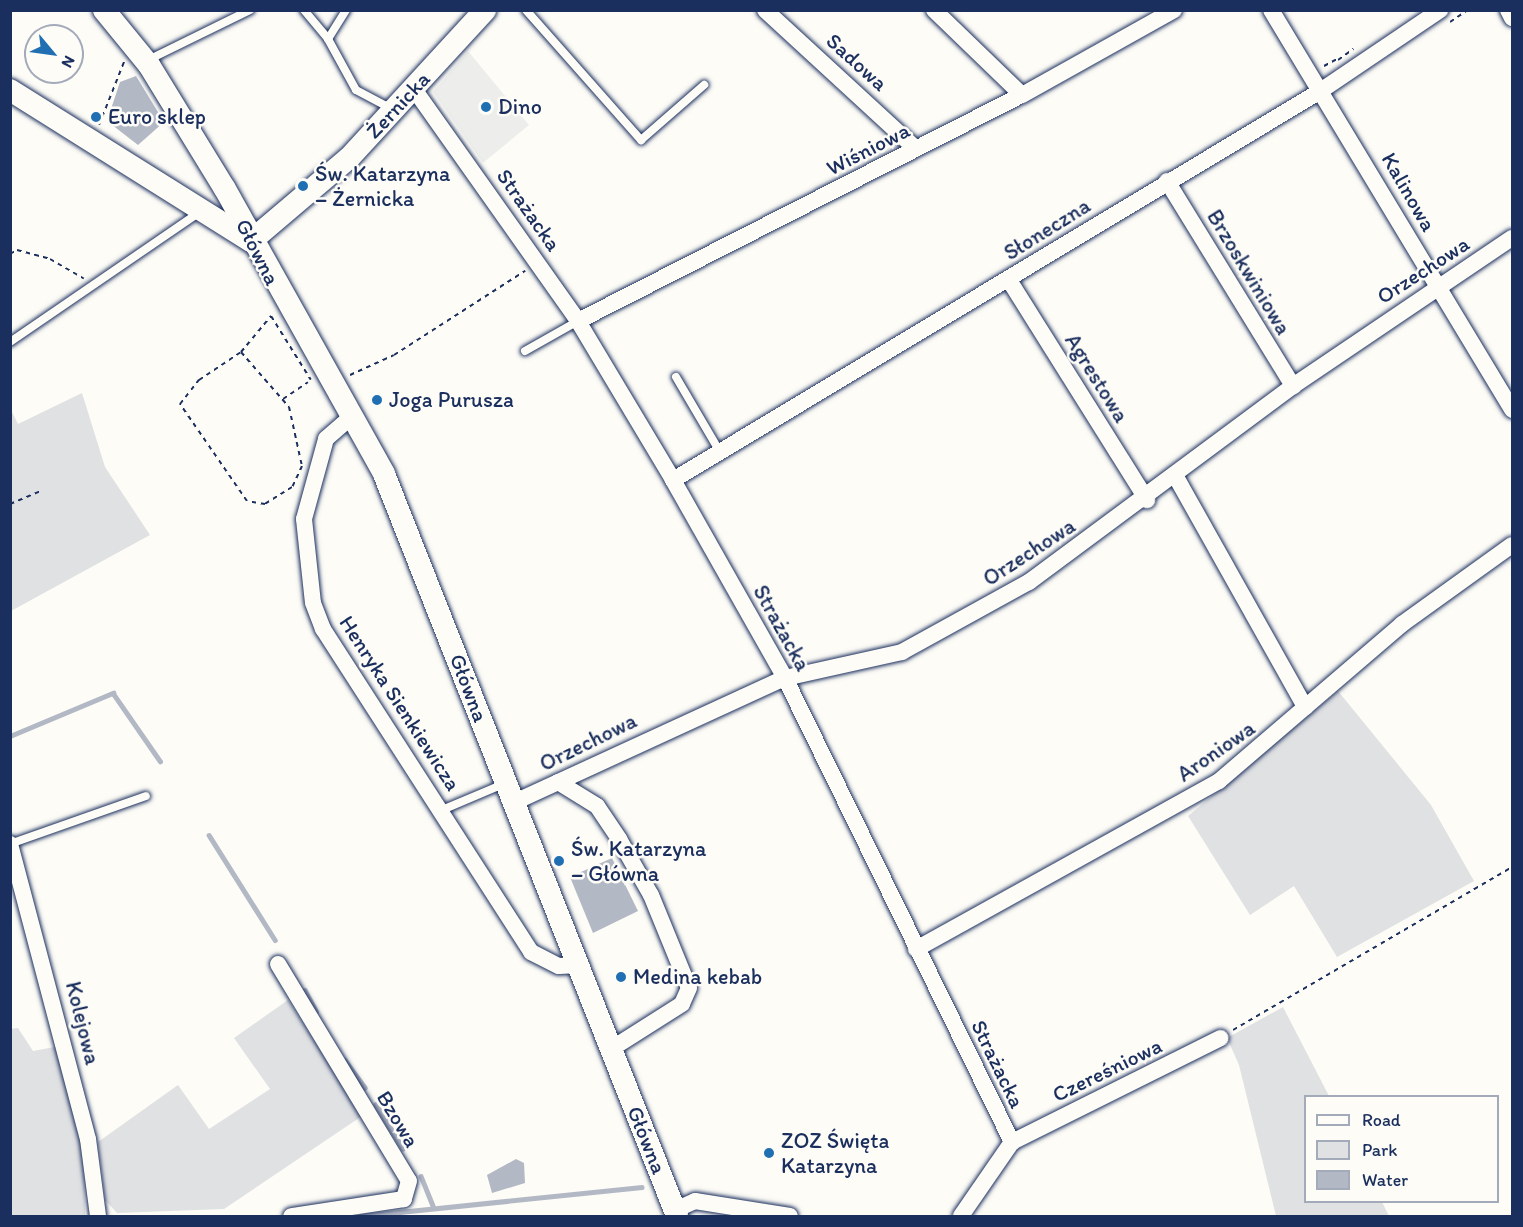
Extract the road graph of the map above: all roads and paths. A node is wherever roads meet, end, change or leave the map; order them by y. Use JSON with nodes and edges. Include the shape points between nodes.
{"nodes":[{"id":1,"x":105,"y":10,"type":"edge"},
{"id":2,"x":250,"y":10,"type":"edge"},
{"id":3,"x":304,"y":10,"type":"edge"},
{"id":4,"x":346,"y":10,"type":"edge"},
{"id":5,"x":485,"y":10,"type":"edge"},
{"id":6,"x":526,"y":10,"type":"edge"},
{"id":7,"x":765,"y":10,"type":"edge"},
{"id":8,"x":934,"y":10,"type":"edge"},
{"id":9,"x":1174,"y":10,"type":"edge"},
{"id":10,"x":1271,"y":10,"type":"edge"},
{"id":11,"x":1440,"y":10,"type":"edge"},
{"id":12,"x":1508,"y":10,"type":"edge"},
{"id":13,"x":1512,"y":18,"type":"edge"},
{"id":14,"x":328,"y":39,"type":"junction"},
{"id":15,"x":139,"y":58,"type":"junction"},
{"id":16,"x":1338,"y":58,"type":"dead end"},
{"id":17,"x":1318,"y":69,"type":"dead end"},
{"id":18,"x":704,"y":85,"type":"dead end"},
{"id":19,"x":414,"y":88,"type":"junction"},
{"id":20,"x":10,"y":90,"type":"edge"},
{"id":21,"x":1322,"y":90,"type":"junction"},
{"id":22,"x":1022,"y":95,"type":"junction"},
{"id":23,"x":395,"y":110,"type":"junction"},
{"id":24,"x":91,"y":140,"type":"junction"},
{"id":25,"x":916,"y":149,"type":"junction"},
{"id":26,"x":217,"y":181,"type":"junction"},
{"id":27,"x":1167,"y":181,"type":"junction"},
{"id":28,"x":204,"y":208,"type":"junction"},
{"id":29,"x":223,"y":222,"type":"junction"},
{"id":30,"x":1512,"y":238,"type":"edge"},
{"id":31,"x":251,"y":242,"type":"junction"},
{"id":32,"x":10,"y":254,"type":"edge"},
{"id":33,"x":532,"y":266,"type":"dead end"},
{"id":34,"x":1009,"y":280,"type":"junction"},
{"id":35,"x":93,"y":285,"type":"junction"},
{"id":36,"x":1439,"y":288,"type":"junction"},
{"id":37,"x":578,"y":321,"type":"junction"},
{"id":38,"x":10,"y":342,"type":"edge"},
{"id":39,"x":525,"y":351,"type":"dead end"},
{"id":40,"x":241,"y":352,"type":"junction"},
{"id":41,"x":676,"y":377,"type":"dead end"},
{"id":42,"x":324,"y":378,"type":"junction"},
{"id":43,"x":1293,"y":386,"type":"junction"},
{"id":44,"x":283,"y":399,"type":"junction"},
{"id":45,"x":1512,"y":410,"type":"edge"},
{"id":46,"x":351,"y":417,"type":"junction"},
{"id":47,"x":720,"y":452,"type":"junction"},
{"id":48,"x":1176,"y":477,"type":"junction"},
{"id":49,"x":673,"y":480,"type":"junction"},
{"id":50,"x":40,"y":491,"type":"dead end"},
{"id":51,"x":1147,"y":500,"type":"junction"},
{"id":52,"x":10,"y":504,"type":"edge"},
{"id":53,"x":1512,"y":545,"type":"edge"},
{"id":54,"x":785,"y":678,"type":"junction"},
{"id":55,"x":1305,"y":707,"type":"junction"},
{"id":56,"x":558,"y":782,"type":"junction"},
{"id":57,"x":511,"y":793,"type":"junction"},
{"id":58,"x":146,"y":796,"type":"dead end"},
{"id":59,"x":442,"y":810,"type":"junction"},
{"id":60,"x":10,"y":844,"type":"edge"},
{"id":61,"x":1512,"y":867,"type":"edge"},
{"id":62,"x":916,"y":949,"type":"junction"},
{"id":63,"x":278,"y":964,"type":"dead end"},
{"id":64,"x":579,"y":965,"type":"junction"},
{"id":65,"x":1221,"y":1038,"type":"joint"},
{"id":66,"x":611,"y":1049,"type":"junction"},
{"id":67,"x":1012,"y":1142,"type":"junction"},
{"id":68,"x":676,"y":1213,"type":"edge"},
{"id":69,"x":98,"y":1216,"type":"edge"},
{"id":70,"x":291,"y":1216,"type":"edge"},
{"id":71,"x":790,"y":1216,"type":"edge"},
{"id":72,"x":961,"y":1216,"type":"edge"}],
"edges":[{"from":1,"to":15,"type":"street","name":"Główna"},
{"from":2,"to":15,"type":"lane"},
{"from":3,"to":14,"type":"lane"},
{"from":4,"to":14,"type":"lane"},
{"from":5,"to":19,"type":"street","name":"Żernicka"},
{"from":6,"to":18,"type":"lane","via":[[641,140]]},
{"from":7,"to":25,"type":"street","name":"Sadowa"},
{"from":8,"to":22,"type":"street"},
{"from":9,"to":22,"type":"street","name":"Wiśniowa"},
{"from":10,"to":21,"type":"street"},
{"from":11,"to":21,"type":"street","name":"Słoneczna"},
{"from":12,"to":13,"type":"street"},
{"from":14,"to":23,"type":"lane","via":[[356,90]]},
{"from":15,"to":24,"type":"path","via":[[119,66]]},
{"from":15,"to":26,"type":"street","name":"Główna"},
{"from":16,"to":17,"type":"path"},
{"from":19,"to":23,"type":"street","name":"Żernicka"},
{"from":19,"to":37,"type":"street","name":"Strażacka"},
{"from":20,"to":24,"type":"street"},
{"from":21,"to":27,"type":"street","name":"Słoneczna"},
{"from":21,"to":36,"type":"street","name":"Kalinowa"},
{"from":22,"to":25,"type":"street","name":"Wiśniowa"},
{"from":23,"to":31,"type":"street","name":"Żernicka","via":[[349,158]]},
{"from":24,"to":28,"type":"street"},
{"from":25,"to":37,"type":"street","name":"Wiśniowa"},
{"from":26,"to":28,"type":"street","name":"Główna"},
{"from":26,"to":29,"type":"street","name":"Główna"},
{"from":26,"to":31,"type":"street","name":"Główna"},
{"from":27,"to":34,"type":"street","name":"Słoneczna"},
{"from":27,"to":43,"type":"street","name":"Brzoskwiniowa"},
{"from":28,"to":29,"type":"street"},
{"from":28,"to":35,"type":"lane"},
{"from":29,"to":31,"type":"street"},
{"from":30,"to":36,"type":"street","name":"Orzechowa"},
{"from":31,"to":42,"type":"street","name":"Główna"},
{"from":32,"to":35,"type":"path","via":[[17,250],[50,259]]},
{"from":33,"to":42,"type":"path","via":[[394,355]]},
{"from":34,"to":47,"type":"street","name":"Słoneczna"},
{"from":34,"to":51,"type":"street","name":"Agrestowa"},
{"from":35,"to":38,"type":"lane"},
{"from":36,"to":43,"type":"street","name":"Orzechowa"},
{"from":36,"to":45,"type":"street","name":"Kalinowa"},
{"from":37,"to":39,"type":"lane"},
{"from":37,"to":49,"type":"street","name":"Strażacka"},
{"from":40,"to":42,"type":"path","via":[[271,316]]},
{"from":40,"to":44,"type":"path"},
{"from":40,"to":44,"type":"path","via":[[186,391],[180,404],[238,490],[256,505],[278,498],[300,476],[295,427]]},
{"from":41,"to":47,"type":"lane"},
{"from":42,"to":44,"type":"path"},
{"from":42,"to":46,"type":"street","name":"Główna"},
{"from":43,"to":48,"type":"street","name":"Orzechowa"},
{"from":46,"to":57,"type":"street","name":"Główna","via":[[408,529]]},
{"from":46,"to":59,"type":"street","name":"Henryka Sienkiewicza","via":[[326,439],[308,496],[304,519],[313,603],[341,663]]},
{"from":47,"to":49,"type":"street","name":"Słoneczna"},
{"from":48,"to":51,"type":"street","name":"Orzechowa"},
{"from":48,"to":55,"type":"street"},
{"from":49,"to":54,"type":"street","name":"Strażacka"},
{"from":50,"to":52,"type":"path"},
{"from":51,"to":54,"type":"street","name":"Orzechowa","via":[[1029,582],[902,652]]},
{"from":53,"to":55,"type":"street","name":"Aroniowa","via":[[1402,624]]},
{"from":54,"to":56,"type":"street","name":"Orzechowa"},
{"from":54,"to":62,"type":"street","name":"Strażacka"},
{"from":55,"to":62,"type":"street","name":"Aroniowa","via":[[1219,781]]},
{"from":56,"to":57,"type":"street","name":"Orzechowa"},
{"from":56,"to":66,"type":"street","via":[[597,806],[619,839],[656,906],[689,988],[682,1004]]},
{"from":57,"to":59,"type":"lane"},
{"from":57,"to":64,"type":"street","name":"Główna"},
{"from":58,"to":60,"type":"lane"},
{"from":59,"to":64,"type":"street","name":"Henryka Sienkiewicza","via":[[531,952],[559,966]]},
{"from":60,"to":69,"type":"street","name":"Kolejowa","via":[[88,1139]]},
{"from":61,"to":65,"type":"path"},
{"from":62,"to":67,"type":"street","name":"Strażacka"},
{"from":63,"to":70,"type":"street","name":"Bzowa","via":[[409,1181],[404,1199]]},
{"from":64,"to":66,"type":"street","name":"Główna"},
{"from":65,"to":67,"type":"street","name":"Czereśniowa"},
{"from":66,"to":68,"type":"street","name":"Główna"},
{"from":67,"to":72,"type":"street","name":"Strażacka"},
{"from":68,"to":71,"type":"street","via":[[695,1201]]}]}
